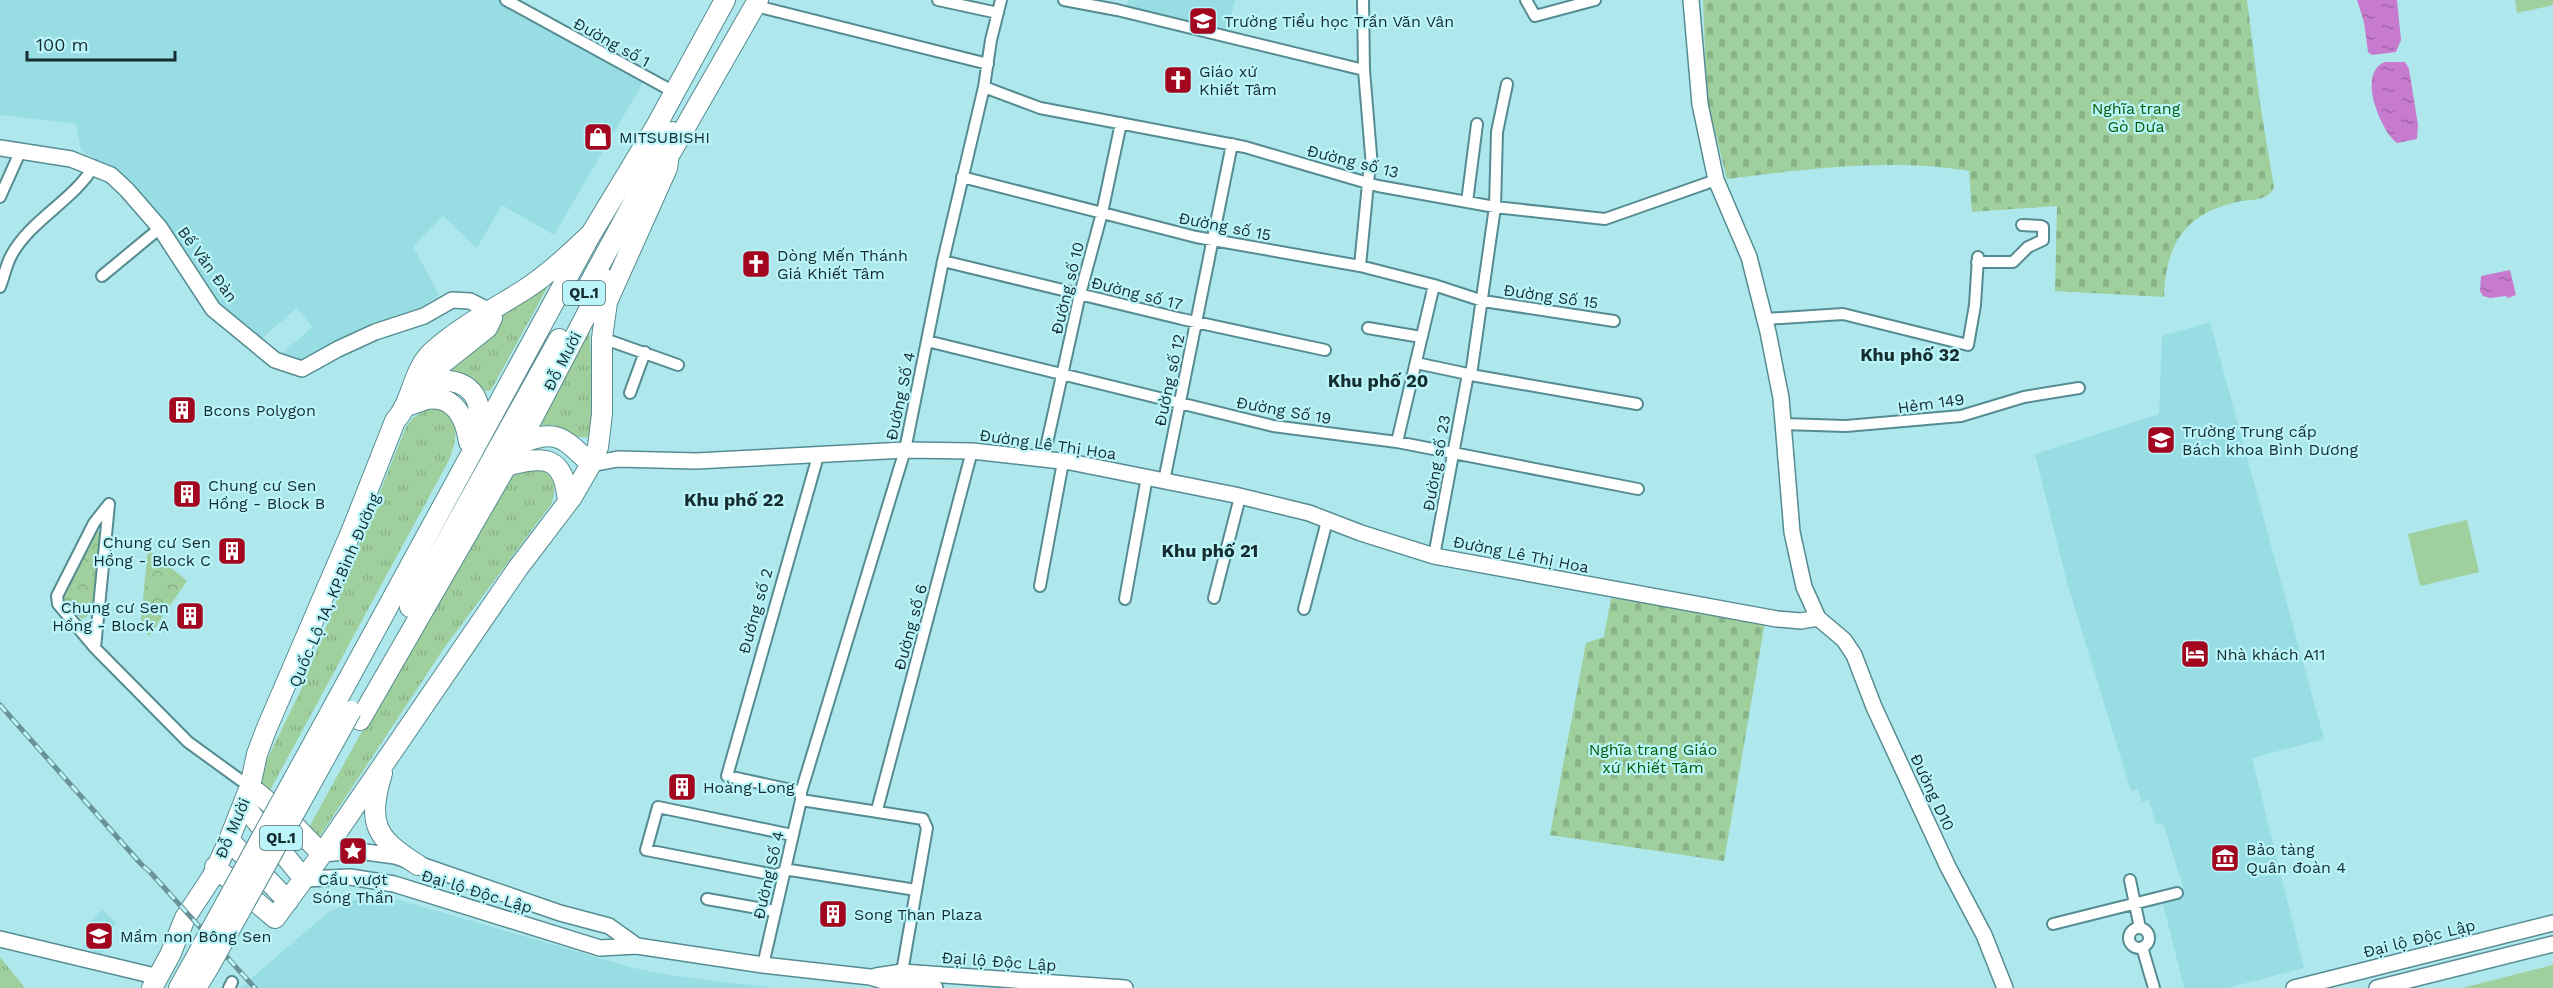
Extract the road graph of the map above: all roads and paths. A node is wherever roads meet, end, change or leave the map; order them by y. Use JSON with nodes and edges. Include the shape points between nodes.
{"nodes":[{"id":1,"x":506,"y":0,"type":"edge"},
{"id":2,"x":711,"y":0,"type":"edge"},
{"id":3,"x":724,"y":0,"type":"edge"},
{"id":4,"x":938,"y":0,"type":"edge"},
{"id":5,"x":1001,"y":0,"type":"edge"},
{"id":6,"x":1064,"y":0,"type":"edge"},
{"id":7,"x":1363,"y":0,"type":"edge"},
{"id":8,"x":1526,"y":0,"type":"edge"},
{"id":9,"x":1595,"y":0,"type":"edge"},
{"id":10,"x":1691,"y":0,"type":"edge"},
{"id":11,"x":752,"y":3,"type":"edge"},
{"id":12,"x":524,"y":4,"type":"edge"},
{"id":13,"x":1118,"y":5,"type":"edge"},
{"id":14,"x":998,"y":13,"type":"junction"},
{"id":15,"x":988,"y":64,"type":"junction"},
{"id":16,"x":1364,"y":70,"type":"junction"},
{"id":17,"x":1507,"y":84,"type":"dead end"},
{"id":18,"x":984,"y":87,"type":"junction"},
{"id":19,"x":668,"y":89,"type":"junction"},
{"id":20,"x":1121,"y":123,"type":"junction"},
{"id":21,"x":1477,"y":124,"type":"dead end"},
{"id":22,"x":672,"y":132,"type":"junction"},
{"id":23,"x":1232,"y":144,"type":"junction"},
{"id":24,"x":0,"y":148,"type":"edge"},
{"id":25,"x":21,"y":150,"type":"junction"},
{"id":26,"x":670,"y":153,"type":"junction"},
{"id":27,"x":94,"y":166,"type":"junction"},
{"id":28,"x":962,"y":177,"type":"junction"},
{"id":29,"x":1716,"y":180,"type":"junction"},
{"id":30,"x":1370,"y":184,"type":"junction"},
{"id":31,"x":0,"y":196,"type":"edge"},
{"id":32,"x":1467,"y":202,"type":"junction"},
{"id":33,"x":1495,"y":207,"type":"junction"},
{"id":34,"x":1102,"y":213,"type":"junction"},
{"id":35,"x":2022,"y":225,"type":"dead end"},
{"id":36,"x":160,"y":228,"type":"junction"},
{"id":37,"x":591,"y":234,"type":"junction"},
{"id":38,"x":1213,"y":241,"type":"junction"},
{"id":39,"x":570,"y":253,"type":"junction"},
{"id":40,"x":943,"y":261,"type":"junction"},
{"id":41,"x":1360,"y":266,"type":"junction"},
{"id":42,"x":102,"y":276,"type":"dead end"},
{"id":43,"x":1434,"y":285,"type":"junction"},
{"id":44,"x":0,"y":287,"type":"edge"},
{"id":45,"x":1080,"y":294,"type":"junction"},
{"id":46,"x":1483,"y":302,"type":"junction"},
{"id":47,"x":490,"y":311,"type":"junction"},
{"id":48,"x":1765,"y":319,"type":"junction"},
{"id":49,"x":1614,"y":321,"type":"dead end"},
{"id":50,"x":1196,"y":322,"type":"junction"},
{"id":51,"x":1368,"y":328,"type":"dead end"},
{"id":52,"x":1421,"y":337,"type":"junction"},
{"id":53,"x":602,"y":338,"type":"junction"},
{"id":54,"x":927,"y":341,"type":"junction"},
{"id":55,"x":1325,"y":350,"type":"dead end"},
{"id":56,"x":645,"y":352,"type":"junction"},
{"id":57,"x":1416,"y":363,"type":"junction"},
{"id":58,"x":678,"y":365,"type":"dead end"},
{"id":59,"x":1062,"y":374,"type":"junction"},
{"id":60,"x":1469,"y":375,"type":"junction"},
{"id":61,"x":422,"y":385,"type":"junction"},
{"id":62,"x":2079,"y":388,"type":"dead end"},
{"id":63,"x":630,"y":393,"type":"dead end"},
{"id":64,"x":1180,"y":403,"type":"junction"},
{"id":65,"x":1636,"y":404,"type":"dead end"},
{"id":66,"x":403,"y":410,"type":"junction"},
{"id":67,"x":1783,"y":424,"type":"junction"},
{"id":68,"x":472,"y":442,"type":"junction"},
{"id":69,"x":1397,"y":442,"type":"junction"},
{"id":70,"x":519,"y":444,"type":"junction"},
{"id":71,"x":904,"y":450,"type":"junction"},
{"id":72,"x":972,"y":451,"type":"junction"},
{"id":73,"x":1454,"y":452,"type":"junction"},
{"id":74,"x":818,"y":456,"type":"junction"},
{"id":75,"x":501,"y":460,"type":"junction"},
{"id":76,"x":1042,"y":461,"type":"junction"},
{"id":77,"x":1063,"y":462,"type":"junction"},
{"id":78,"x":591,"y":464,"type":"junction"},
{"id":79,"x":1147,"y":477,"type":"junction"},
{"id":80,"x":1164,"y":481,"type":"junction"},
{"id":81,"x":1638,"y":489,"type":"dead end"},
{"id":82,"x":1240,"y":496,"type":"junction"},
{"id":83,"x":568,"y":502,"type":"junction"},
{"id":84,"x":1327,"y":521,"type":"junction"},
{"id":85,"x":1434,"y":556,"type":"junction"},
{"id":86,"x":1040,"y":586,"type":"dead end"},
{"id":87,"x":1214,"y":598,"type":"dead end"},
{"id":88,"x":1125,"y":599,"type":"dead end"},
{"id":89,"x":1304,"y":609,"type":"dead end"},
{"id":90,"x":1818,"y":618,"type":"junction"},
{"id":91,"x":95,"y":648,"type":"junction"},
{"id":92,"x":343,"y":707,"type":"junction"},
{"id":93,"x":386,"y":760,"type":"junction"},
{"id":94,"x":250,"y":786,"type":"junction"},
{"id":95,"x":801,"y":796,"type":"junction"},
{"id":96,"x":242,"y":807,"type":"junction"},
{"id":97,"x":877,"y":810,"type":"junction"},
{"id":98,"x":792,"y":835,"type":"junction"},
{"id":99,"x":229,"y":840,"type":"junction"},
{"id":100,"x":322,"y":854,"type":"junction"},
{"id":101,"x":418,"y":865,"type":"junction"},
{"id":102,"x":215,"y":868,"type":"junction"},
{"id":103,"x":783,"y":872,"type":"junction"},
{"id":104,"x":304,"y":879,"type":"junction"},
{"id":105,"x":2130,"y":880,"type":"dead end"},
{"id":106,"x":916,"y":890,"type":"junction"},
{"id":107,"x":2176,"y":893,"type":"dead end"},
{"id":108,"x":707,"y":899,"type":"dead end"},
{"id":109,"x":288,"y":901,"type":"junction"},
{"id":110,"x":2135,"y":903,"type":"junction"},
{"id":111,"x":775,"y":911,"type":"junction"},
{"id":112,"x":2553,"y":923,"type":"edge"},
{"id":113,"x":2053,"y":924,"type":"dead end"},
{"id":114,"x":0,"y":939,"type":"edge"},
{"id":115,"x":2553,"y":944,"type":"edge"},
{"id":116,"x":637,"y":946,"type":"junction"},
{"id":117,"x":763,"y":965,"type":"junction"},
{"id":118,"x":214,"y":967,"type":"edge"},
{"id":119,"x":902,"y":972,"type":"junction"},
{"id":120,"x":870,"y":983,"type":"edge"},
{"id":121,"x":159,"y":984,"type":"edge"},
{"id":122,"x":179,"y":988,"type":"edge"},
{"id":123,"x":196,"y":988,"type":"edge"},
{"id":124,"x":212,"y":988,"type":"edge"},
{"id":125,"x":935,"y":988,"type":"edge"},
{"id":126,"x":1125,"y":988,"type":"edge"},
{"id":127,"x":2005,"y":988,"type":"edge"},
{"id":128,"x":2154,"y":988,"type":"edge"},
{"id":129,"x":2294,"y":988,"type":"edge"},
{"id":130,"x":2377,"y":988,"type":"edge"}],
"edges":[{"from":1,"to":12,"type":"street","name":"Đường số 1"},
{"from":2,"to":19,"type":"highway","name":"Đỗ Mười","number":"QL.1"},
{"from":3,"to":19,"type":"highway","name":"Đỗ Mười","number":"QL.1"},
{"from":4,"to":14,"type":"street"},
{"from":5,"to":14,"type":"street","name":"Đường Số 4"},
{"from":6,"to":13,"type":"street"},
{"from":7,"to":16,"type":"street"},
{"from":8,"to":9,"type":"street","via":[[1535,16]]},
{"from":10,"to":29,"type":"street","via":[[1697,84]]},
{"from":11,"to":15,"type":"street"},
{"from":11,"to":22,"type":"highway","name":"Đỗ Mười","number":"QL.1"},
{"from":11,"to":26,"type":"highway","name":"Đỗ Mười","number":"QL.1"},
{"from":12,"to":19,"type":"street","name":"Đường số 1"},
{"from":13,"to":16,"type":"street"},
{"from":14,"to":15,"type":"street","name":"Đường Số 4"},
{"from":15,"to":18,"type":"street","name":"Đường Số 4"},
{"from":16,"to":30,"type":"street"},
{"from":17,"to":33,"type":"street","name":"Đường số 23","via":[[1497,132]]},
{"from":18,"to":20,"type":"street","name":"Đường số 13","via":[[1040,108]]},
{"from":18,"to":28,"type":"street","name":"Đường Số 4"},
{"from":19,"to":37,"type":"highway","name":"Đỗ Mười","number":"QL.1","via":[[655,128]]},
{"from":19,"to":39,"type":"highway","name":"Đỗ Mười","number":"QL.1"},
{"from":20,"to":23,"type":"street","name":"Đường số 13"},
{"from":20,"to":34,"type":"street","name":"Đường số 10"},
{"from":21,"to":32,"type":"street"},
{"from":22,"to":26,"type":"highway"},
{"from":22,"to":75,"type":"highway","name":"Đỗ Mười","number":"QL.1"},
{"from":23,"to":30,"type":"street","name":"Đường số 13"},
{"from":23,"to":38,"type":"street","name":"Đường số 12"},
{"from":24,"to":25,"type":"street","name":"Bế Văn Đàn"},
{"from":25,"to":27,"type":"street","name":"Bế Văn Đàn"},
{"from":25,"to":31,"type":"street"},
{"from":26,"to":53,"type":"highway","via":[[667,168],[607,302]]},
{"from":26,"to":70,"type":"highway","name":"Đỗ Mười","number":"QL.1"},
{"from":27,"to":36,"type":"street","name":"Bế Văn Đàn","via":[[128,190]]},
{"from":27,"to":44,"type":"street","via":[[12,255]]},
{"from":28,"to":34,"type":"street","name":"Đường số 15"},
{"from":28,"to":40,"type":"street","name":"Đường Số 4"},
{"from":29,"to":33,"type":"street","name":"Đường số 13","via":[[1605,219]]},
{"from":29,"to":48,"type":"street","via":[[1749,257]]},
{"from":30,"to":32,"type":"street","name":"Đường số 13"},
{"from":30,"to":41,"type":"street"},
{"from":32,"to":33,"type":"street","name":"Đường số 13"},
{"from":33,"to":46,"type":"street","name":"Đường số 23"},
{"from":34,"to":38,"type":"street","name":"Đường số 15"},
{"from":34,"to":45,"type":"street","name":"Đường số 10"},
{"from":35,"to":48,"type":"street","via":[[2041,225],[2043,240],[2028,247],[2013,262],[1978,259],[1968,345],[1843,314]]},
{"from":36,"to":42,"type":"street"},
{"from":36,"to":47,"type":"street","name":"Bế Văn Đàn","via":[[213,309],[275,360],[302,369],[338,349],[424,316],[452,300],[470,301]]},
{"from":37,"to":39,"type":"highway"},
{"from":37,"to":68,"type":"highway","name":"Đỗ Mười","number":"QL.1"},
{"from":38,"to":41,"type":"street","name":"Đường số 15"},
{"from":38,"to":50,"type":"street","name":"Đường số 12"},
{"from":39,"to":47,"type":"highway","via":[[525,290]]},
{"from":39,"to":68,"type":"highway","name":"Đỗ Mười","number":"QL.1"},
{"from":40,"to":45,"type":"street","name":"Đường số 17"},
{"from":40,"to":54,"type":"street","name":"Đường Số 4"},
{"from":41,"to":43,"type":"street","name":"Đường số 15"},
{"from":43,"to":46,"type":"street","name":"Đường số 15"},
{"from":43,"to":52,"type":"street"},
{"from":45,"to":50,"type":"street","name":"Đường số 17"},
{"from":45,"to":59,"type":"street","name":"Đường số 10"},
{"from":46,"to":49,"type":"street","name":"Đường Số 15"},
{"from":46,"to":60,"type":"street","name":"Đường số 23"},
{"from":47,"to":61,"type":"highway","via":[[492,318],[487,328],[442,363]]},
{"from":47,"to":66,"type":"highway","via":[[430,354],[414,380]]},
{"from":48,"to":67,"type":"street"},
{"from":50,"to":55,"type":"street","name":"Đường số 17"},
{"from":50,"to":64,"type":"street","name":"Đường số 12"},
{"from":51,"to":52,"type":"street"},
{"from":52,"to":57,"type":"street"},
{"from":53,"to":56,"type":"street"},
{"from":53,"to":78,"type":"highway","via":[[602,414],[598,447]]},
{"from":54,"to":59,"type":"street","name":"Đường Số 19"},
{"from":54,"to":71,"type":"street","name":"Đường Số 4"},
{"from":56,"to":58,"type":"street"},
{"from":56,"to":63,"type":"street"},
{"from":57,"to":60,"type":"street"},
{"from":57,"to":69,"type":"street"},
{"from":59,"to":64,"type":"street","name":"Đường Số 19"},
{"from":59,"to":76,"type":"street","name":"Đường số 10"},
{"from":60,"to":65,"type":"street"},
{"from":60,"to":73,"type":"street","name":"Đường số 23"},
{"from":61,"to":66,"type":"highway"},
{"from":61,"to":68,"type":"highway","via":[[453,380],[474,396],[479,408]]},
{"from":62,"to":67,"type":"street","name":"Hẻm 149","via":[[2024,397],[1961,416],[1846,426]]},
{"from":64,"to":69,"type":"street","name":"Đường Số 19","via":[[1273,426]]},
{"from":64,"to":80,"type":"street","name":"Đường số 12"},
{"from":66,"to":68,"type":"highway","via":[[428,399],[450,404],[465,419]]},
{"from":66,"to":94,"type":"highway","name":"Đỗ Mười","via":[[395,421],[266,730]]},
{"from":67,"to":90,"type":"street","via":[[1792,531],[1804,587]]},
{"from":68,"to":92,"type":"highway","name":"Đỗ Mười","number":"QL.1"},
{"from":69,"to":73,"type":"street","name":"Đường Số 19"},
{"from":70,"to":75,"type":"highway"},
{"from":70,"to":78,"type":"highway","via":[[535,436],[555,436]]},
{"from":71,"to":72,"type":"street","name":"Đường Lê Thị Hoa"},
{"from":71,"to":74,"type":"street","name":"Đường Lê Thị Hoa"},
{"from":71,"to":95,"type":"street","name":"Đường Số 4"},
{"from":72,"to":76,"type":"street","name":"Đường Lê Thị Hoa"},
{"from":72,"to":97,"type":"street","name":"Đường số 6"},
{"from":73,"to":81,"type":"street","name":"Đường Số 19"},
{"from":73,"to":85,"type":"street","name":"Đường số 23"},
{"from":74,"to":78,"type":"street","name":"Đường Lê Thị Hoa","via":[[696,461],[618,459]]},
{"from":74,"to":95,"type":"street","name":"Đường số 2","via":[[728,776]]},
{"from":75,"to":83,"type":"highway","via":[[547,460],[564,475]]},
{"from":75,"to":92,"type":"highway","name":"Đỗ Mười","number":"QL.1"},
{"from":76,"to":77,"type":"street","name":"Đường Lê Thị Hoa"},
{"from":77,"to":79,"type":"street","name":"Đường Lê Thị Hoa"},
{"from":77,"to":86,"type":"street"},
{"from":78,"to":83,"type":"highway"},
{"from":79,"to":80,"type":"street","name":"Đường Lê Thị Hoa"},
{"from":79,"to":88,"type":"street"},
{"from":80,"to":82,"type":"street","name":"Đường Lê Thị Hoa"},
{"from":82,"to":84,"type":"street","name":"Đường Lê Thị Hoa"},
{"from":82,"to":87,"type":"street"},
{"from":83,"to":93,"type":"highway"},
{"from":84,"to":85,"type":"street","name":"Đường Lê Thị Hoa"},
{"from":84,"to":89,"type":"street"},
{"from":85,"to":90,"type":"street","name":"Đường Lê Thị Hoa","via":[[1777,620]]},
{"from":90,"to":127,"type":"street","name":"Đường D10","via":[[1844,640],[1854,655],[1874,707],[1984,935]]},
{"from":91,"to":91,"type":"street","via":[[58,604],[57,596],[94,523],[109,504]]},
{"from":91,"to":94,"type":"street","via":[[188,742]]},
{"from":92,"to":118,"type":"highway","number":"QL.1","bridge":true},
{"from":92,"to":118,"type":"highway","number":"QL.1"},
{"from":93,"to":100,"type":"highway"},
{"from":93,"to":101,"type":"highway","via":[[378,787],[378,827],[390,846]]},
{"from":94,"to":96,"type":"highway","name":"Đỗ Mười","number":"QL.1"},
{"from":94,"to":100,"type":"highway"},
{"from":95,"to":97,"type":"street"},
{"from":95,"to":98,"type":"street","name":"Đường Số 4"},
{"from":96,"to":99,"type":"highway","name":"Đỗ Mười","number":"QL.1"},
{"from":96,"to":104,"type":"highway"},
{"from":97,"to":106,"type":"street","via":[[923,819],[927,828]]},
{"from":98,"to":103,"type":"street","name":"Đường Số 4"},
{"from":98,"to":103,"type":"street","via":[[658,807],[646,850],[775,875]]},
{"from":99,"to":102,"type":"highway","name":"Đỗ Mười","number":"QL.1"},
{"from":99,"to":109,"type":"highway"},
{"from":100,"to":101,"type":"street","name":"Đại lộ Độc Lập","via":[[371,852]]},
{"from":100,"to":104,"type":"highway"},
{"from":101,"to":116,"type":"street","name":"Đại lộ Độc Lập","via":[[609,926]]},
{"from":102,"to":109,"type":"highway","via":[[275,918]]},
{"from":102,"to":121,"type":"highway","name":"Đỗ Mười","number":"QL.1","via":[[185,918]]},
{"from":103,"to":106,"type":"street"},
{"from":103,"to":111,"type":"street","name":"Đường Số 4"},
{"from":104,"to":109,"type":"highway"},
{"from":104,"to":116,"type":"street","name":"Đại lộ Độc Lập","via":[[341,876],[381,881],[600,948]]},
{"from":105,"to":110,"type":"street"},
{"from":106,"to":119,"type":"street"},
{"from":107,"to":110,"type":"street"},
{"from":108,"to":111,"type":"street"},
{"from":110,"to":113,"type":"street"},
{"from":110,"to":128,"type":"street","via":[[2140,928],[2149,939],[2142,947]]},
{"from":111,"to":117,"type":"street","name":"Đường Số 4"},
{"from":112,"to":129,"type":"street","name":"Đại lộ Độc Lập"},
{"from":114,"to":121,"type":"street"},
{"from":115,"to":130,"type":"street"},
{"from":116,"to":117,"type":"street","name":"Đại lộ Độc Lập"},
{"from":117,"to":120,"type":"street","name":"Đại lộ Độc Lập"},
{"from":118,"to":121,"type":"highway","number":"QL.1"},
{"from":118,"to":122,"type":"highway","number":"QL.1"},
{"from":118,"to":123,"type":"highway","number":"QL.1"},
{"from":118,"to":124,"type":"highway","number":"QL.1"},
{"from":119,"to":120,"type":"street","name":"Đại lộ Độc Lập"},
{"from":119,"to":126,"type":"street","name":"Đại lộ Độc Lập"},
{"from":120,"to":125,"type":"street","name":"Đại lộ Độc Lập"}]}
